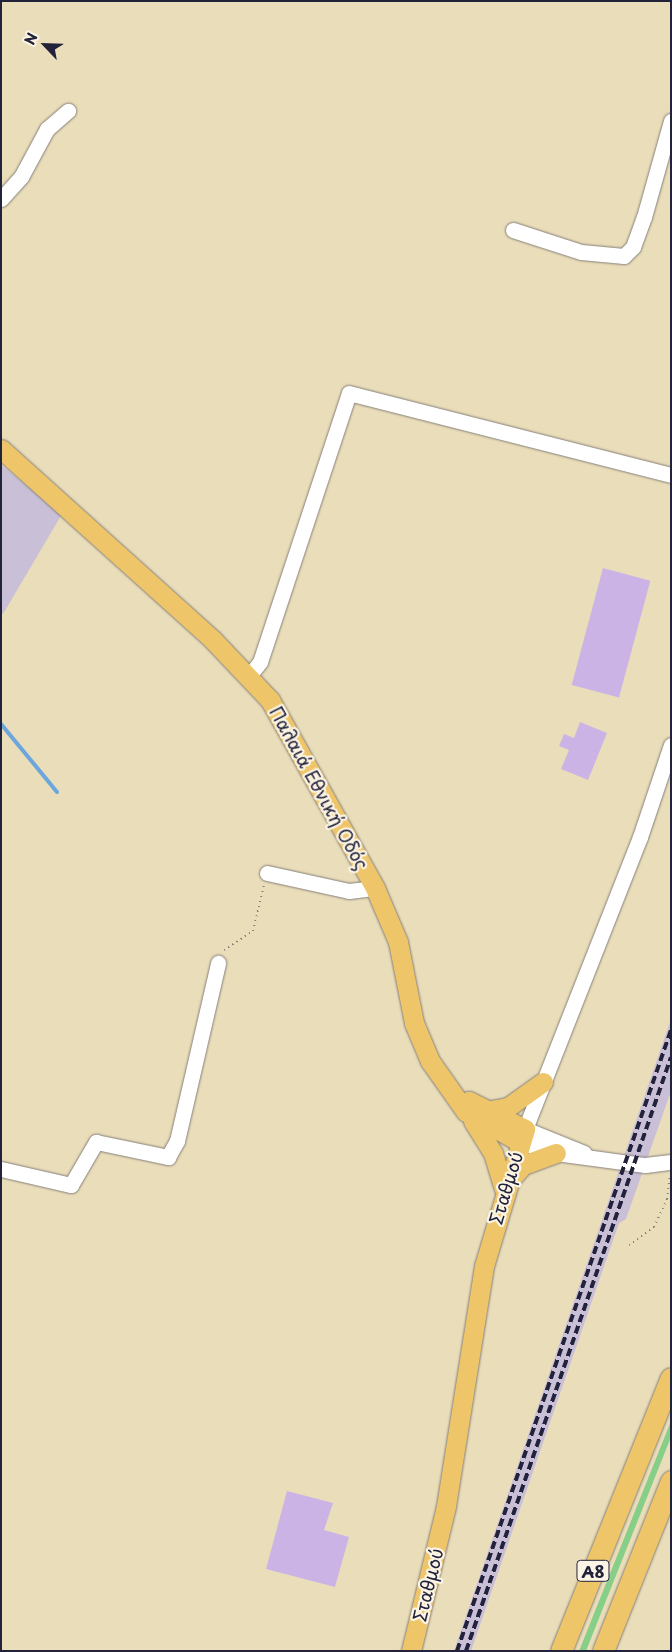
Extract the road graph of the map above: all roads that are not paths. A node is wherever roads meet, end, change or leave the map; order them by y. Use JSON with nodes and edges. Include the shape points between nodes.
{"nodes":[{"id":1,"x":68,"y":111,"type":"dead end"},
{"id":2,"x":671,"y":121,"type":"edge"},
{"id":3,"x":1,"y":200,"type":"edge"},
{"id":4,"x":513,"y":230,"type":"dead end"},
{"id":5,"x":1,"y":449,"type":"edge"},
{"id":6,"x":671,"y":476,"type":"edge"},
{"id":7,"x":249,"y":676,"type":"junction"},
{"id":8,"x":671,"y":745,"type":"edge"},
{"id":9,"x":266,"y":874,"type":"road end"},
{"id":10,"x":375,"y":888,"type":"junction"},
{"id":11,"x":218,"y":964,"type":"road end"},
{"id":12,"x":441,"y":1078,"type":"junction"},
{"id":13,"x":543,"y":1082,"type":"junction"},
{"id":14,"x":485,"y":1111,"type":"junction"},
{"id":15,"x":466,"y":1112,"type":"junction"},
{"id":16,"x":522,"y":1135,"type":"junction"},
{"id":17,"x":556,"y":1152,"type":"junction"},
{"id":18,"x":584,"y":1153,"type":"junction"},
{"id":19,"x":670,"y":1163,"type":"edge"},
{"id":20,"x":1,"y":1169,"type":"edge"},
{"id":21,"x":504,"y":1188,"type":"junction"},
{"id":22,"x":671,"y":1378,"type":"edge"},
{"id":23,"x":671,"y":1481,"type":"edge"},
{"id":24,"x":411,"y":1651,"type":"edge"},
{"id":25,"x":560,"y":1651,"type":"edge"},
{"id":26,"x":603,"y":1651,"type":"edge"}],
"edges":[{"from":1,"to":3,"type":"street","via":[[46,129],[21,177]]},
{"from":2,"to":4,"type":"street","via":[[644,216],[632,247],[624,256],[581,252]]},
{"from":5,"to":7,"type":"main road","name":"Παλαιά Εθνική Οδός"},
{"from":6,"to":7,"type":"street","via":[[349,393],[260,662]]},
{"from":7,"to":10,"type":"main road","name":"Παλαιά Εθνική Οδός","via":[[270,700],[318,779]]},
{"from":8,"to":13,"type":"street","name":"Σταθμού","via":[[640,837]]},
{"from":9,"to":10,"type":"street","via":[[349,891]]},
{"from":10,"to":12,"type":"main road","name":"Παλαιά Εθνική Οδός","via":[[398,942],[414,1023]]},
{"from":11,"to":20,"type":"street","via":[[177,1141],[168,1157],[96,1142],[90,1147],[71,1185]]},
{"from":12,"to":14,"type":"main road","name":"Παλαιά Εθνική Οδός"},
{"from":12,"to":15,"type":"main road","name":"Παλαιά Εθνική Οδός"},
{"from":13,"to":14,"type":"main road","via":[[508,1107]]},
{"from":13,"to":16,"type":"street","name":"Σταθμού"},
{"from":14,"to":16,"type":"main road","name":"Παλαιά Εθνική Οδός"},
{"from":15,"to":16,"type":"main road","name":"Παλαιά Εθνική Οδός"},
{"from":15,"to":21,"type":"main road","via":[[493,1153]]},
{"from":16,"to":17,"type":"street"},
{"from":16,"to":18,"type":"street"},
{"from":16,"to":21,"type":"main road","name":"Σταθμού"},
{"from":17,"to":18,"type":"street"},
{"from":17,"to":21,"type":"main road","via":[[523,1165]]},
{"from":18,"to":19,"type":"street","via":[[645,1165]]},
{"from":21,"to":24,"type":"main road","name":"Σταθμού","via":[[476,1307],[436,1559]]},
{"from":22,"to":25,"type":"highway","number":"Α8"},
{"from":23,"to":26,"type":"highway","number":"Α8"}]}
